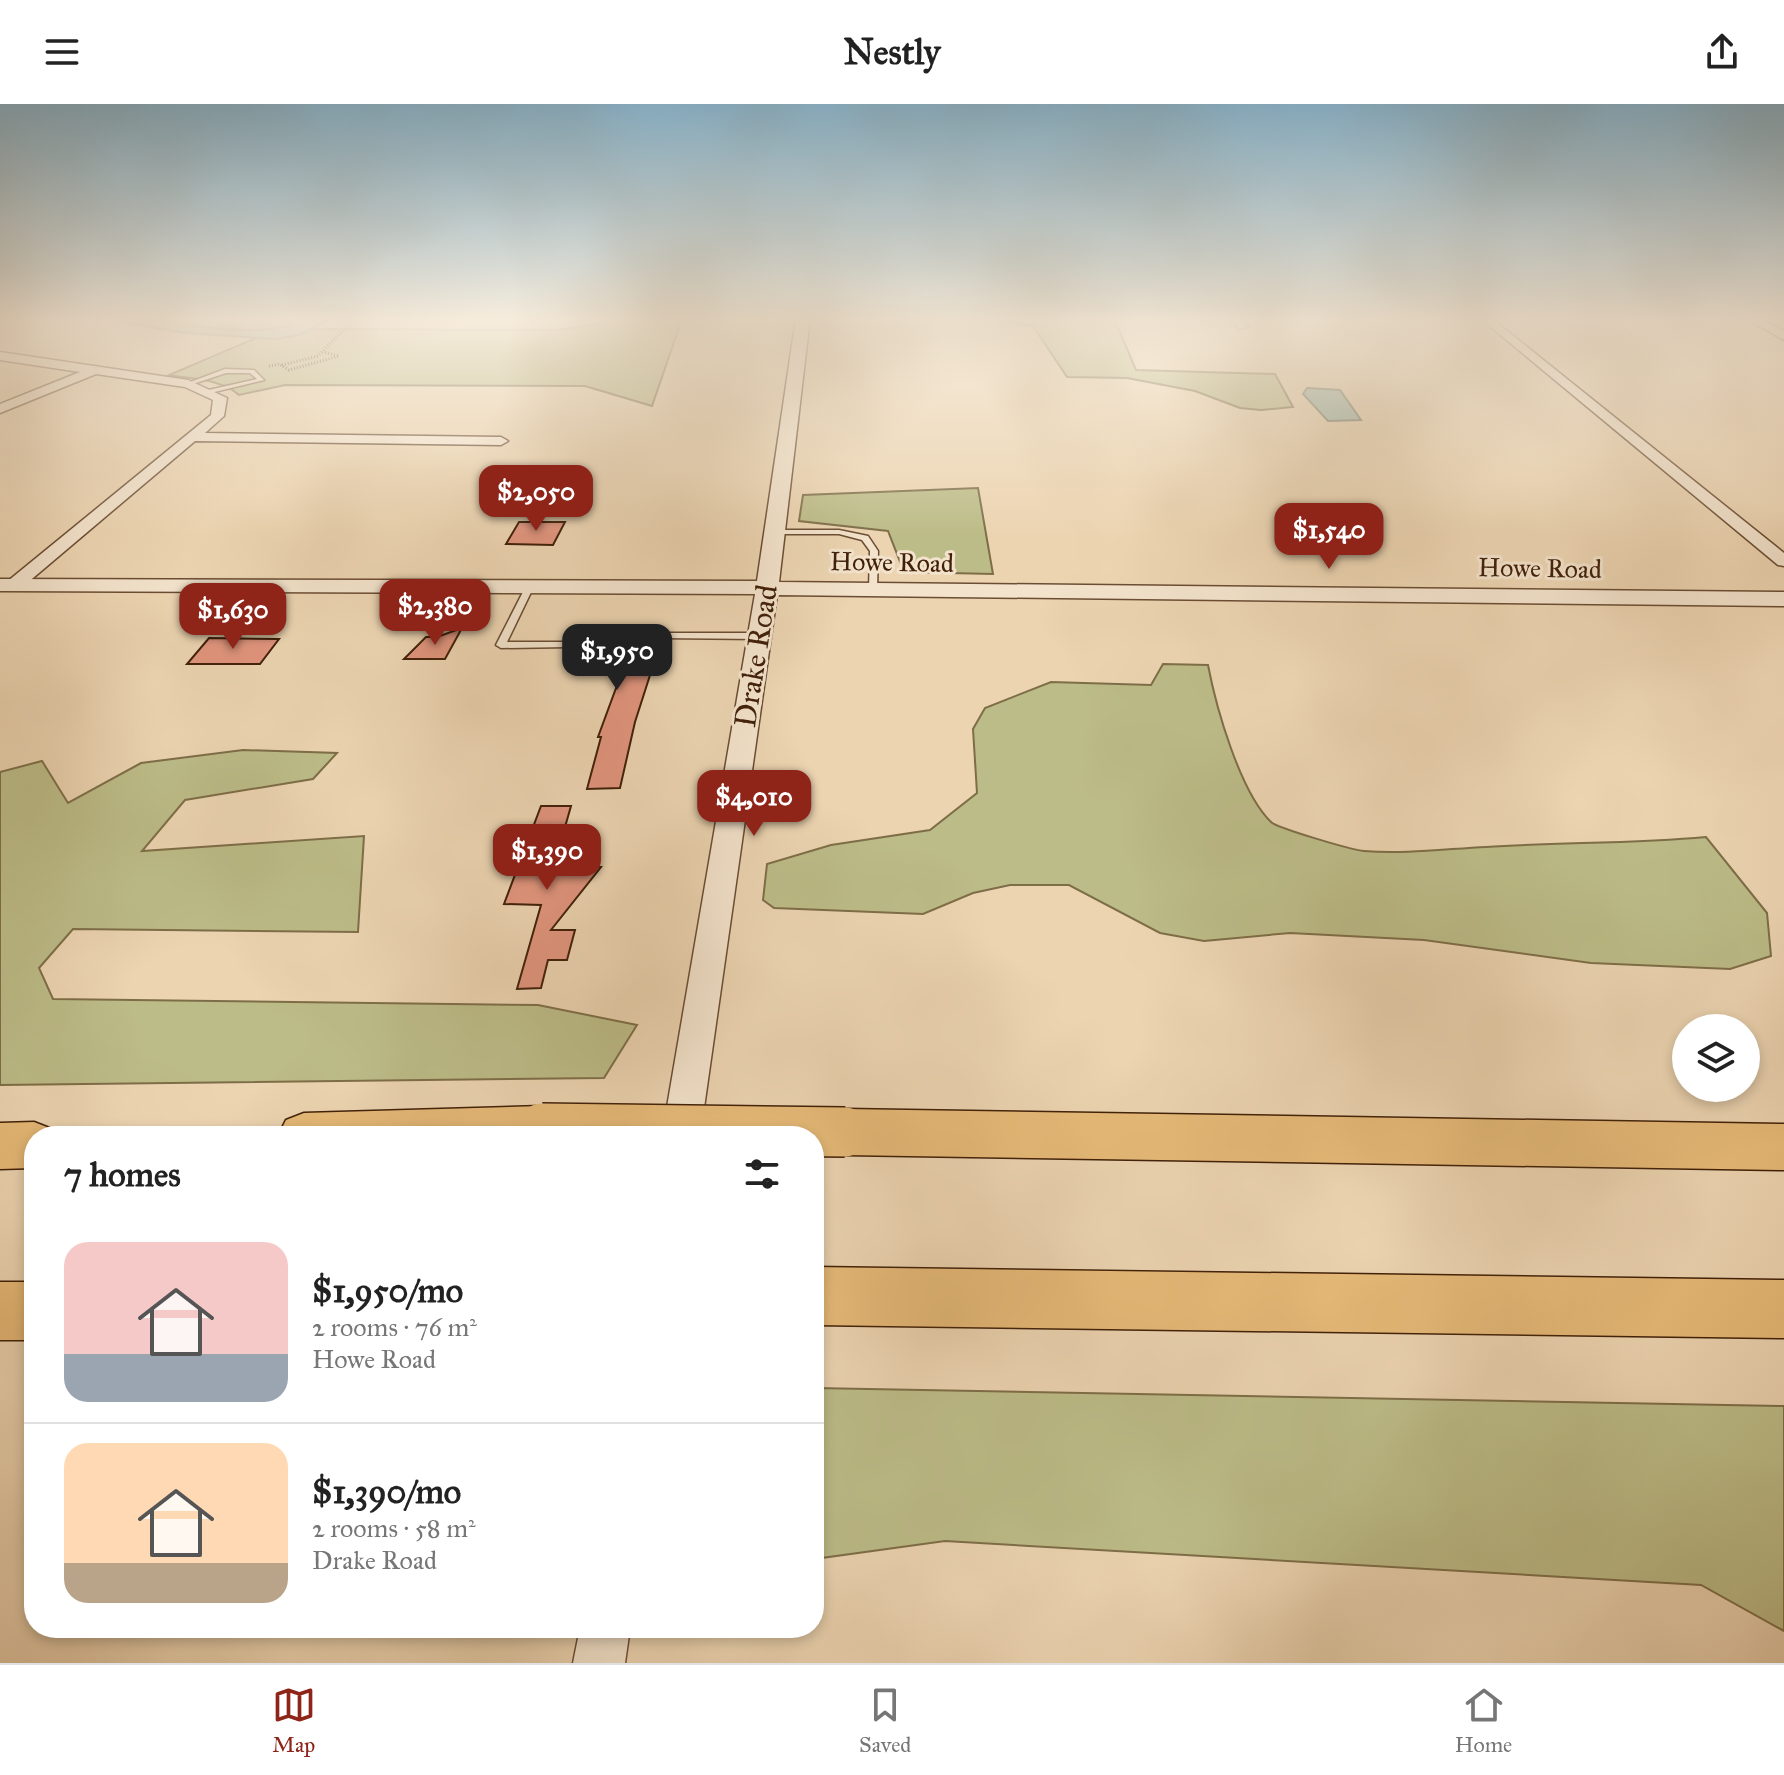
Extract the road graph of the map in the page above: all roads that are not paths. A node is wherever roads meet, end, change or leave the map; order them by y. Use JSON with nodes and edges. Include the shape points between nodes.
{"nodes":[{"id":1,"x":45,"y":391,"type":"edge"},
{"id":2,"x":203,"y":391,"type":"edge"},
{"id":3,"x":212,"y":391,"type":"edge"},
{"id":4,"x":793,"y":391,"type":"edge"},
{"id":5,"x":1575,"y":391,"type":"edge"},
{"id":6,"x":206,"y":392,"type":"junction"},
{"id":7,"x":0,"y":409,"type":"edge"},
{"id":8,"x":192,"y":437,"type":"junction"},
{"id":9,"x":501,"y":441,"type":"dead end"},
{"id":10,"x":774,"y":532,"type":"junction"},
{"id":11,"x":1784,"y":561,"type":"edge"},
{"id":12,"x":7,"y":585,"type":"edge"},
{"id":13,"x":529,"y":588,"type":"junction"},
{"id":14,"x":767,"y":588,"type":"junction"},
{"id":15,"x":873,"y":589,"type":"junction"},
{"id":16,"x":1784,"y":599,"type":"edge"},
{"id":17,"x":664,"y":636,"type":"dead end"},
{"id":18,"x":759,"y":636,"type":"junction"},
{"id":19,"x":565,"y":645,"type":"dead end"},
{"id":20,"x":683,"y":1126,"type":"edge"},
{"id":21,"x":824,"y":1132,"type":"edge"},
{"id":22,"x":24,"y":1145,"type":"edge"},
{"id":23,"x":0,"y":1146,"type":"edge"},
{"id":24,"x":1784,"y":1147,"type":"edge"},
{"id":25,"x":825,"y":1296,"type":"edge"},
{"id":26,"x":1784,"y":1309,"type":"edge"},
{"id":27,"x":0,"y":1311,"type":"edge"},
{"id":28,"x":24,"y":1311,"type":"edge"},
{"id":29,"x":603,"y":1638,"type":"edge"},
{"id":30,"x":599,"y":1663,"type":"edge"}],
"edges":[{"from":1,"to":7,"type":"street"},
{"from":2,"to":6,"type":"street"},
{"from":3,"to":6,"type":"lane"},
{"from":4,"to":10,"type":"street","name":"Drake Road"},
{"from":5,"to":11,"type":"street"},
{"from":6,"to":8,"type":"street","via":[[220,398],[217,416]]},
{"from":8,"to":9,"type":"street"},
{"from":8,"to":12,"type":"street"},
{"from":10,"to":14,"type":"street","name":"Drake Road"},
{"from":10,"to":15,"type":"lane","via":[[839,532],[865,538],[874,551]]},
{"from":12,"to":13,"type":"street","name":"Howe Road"},
{"from":13,"to":14,"type":"street","name":"Howe Road"},
{"from":13,"to":19,"type":"lane","via":[[501,645]]},
{"from":14,"to":15,"type":"street","name":"Howe Road"},
{"from":14,"to":18,"type":"street","name":"Drake Road"},
{"from":15,"to":16,"type":"street","name":"Howe Road"},
{"from":17,"to":18,"type":"lane"},
{"from":18,"to":20,"type":"street","name":"Drake Road"},
{"from":21,"to":24,"type":"highway","bridge":true},
{"from":22,"to":23,"type":"highway"},
{"from":25,"to":26,"type":"highway"},
{"from":27,"to":28,"type":"highway"},
{"from":29,"to":30,"type":"street"}]}
